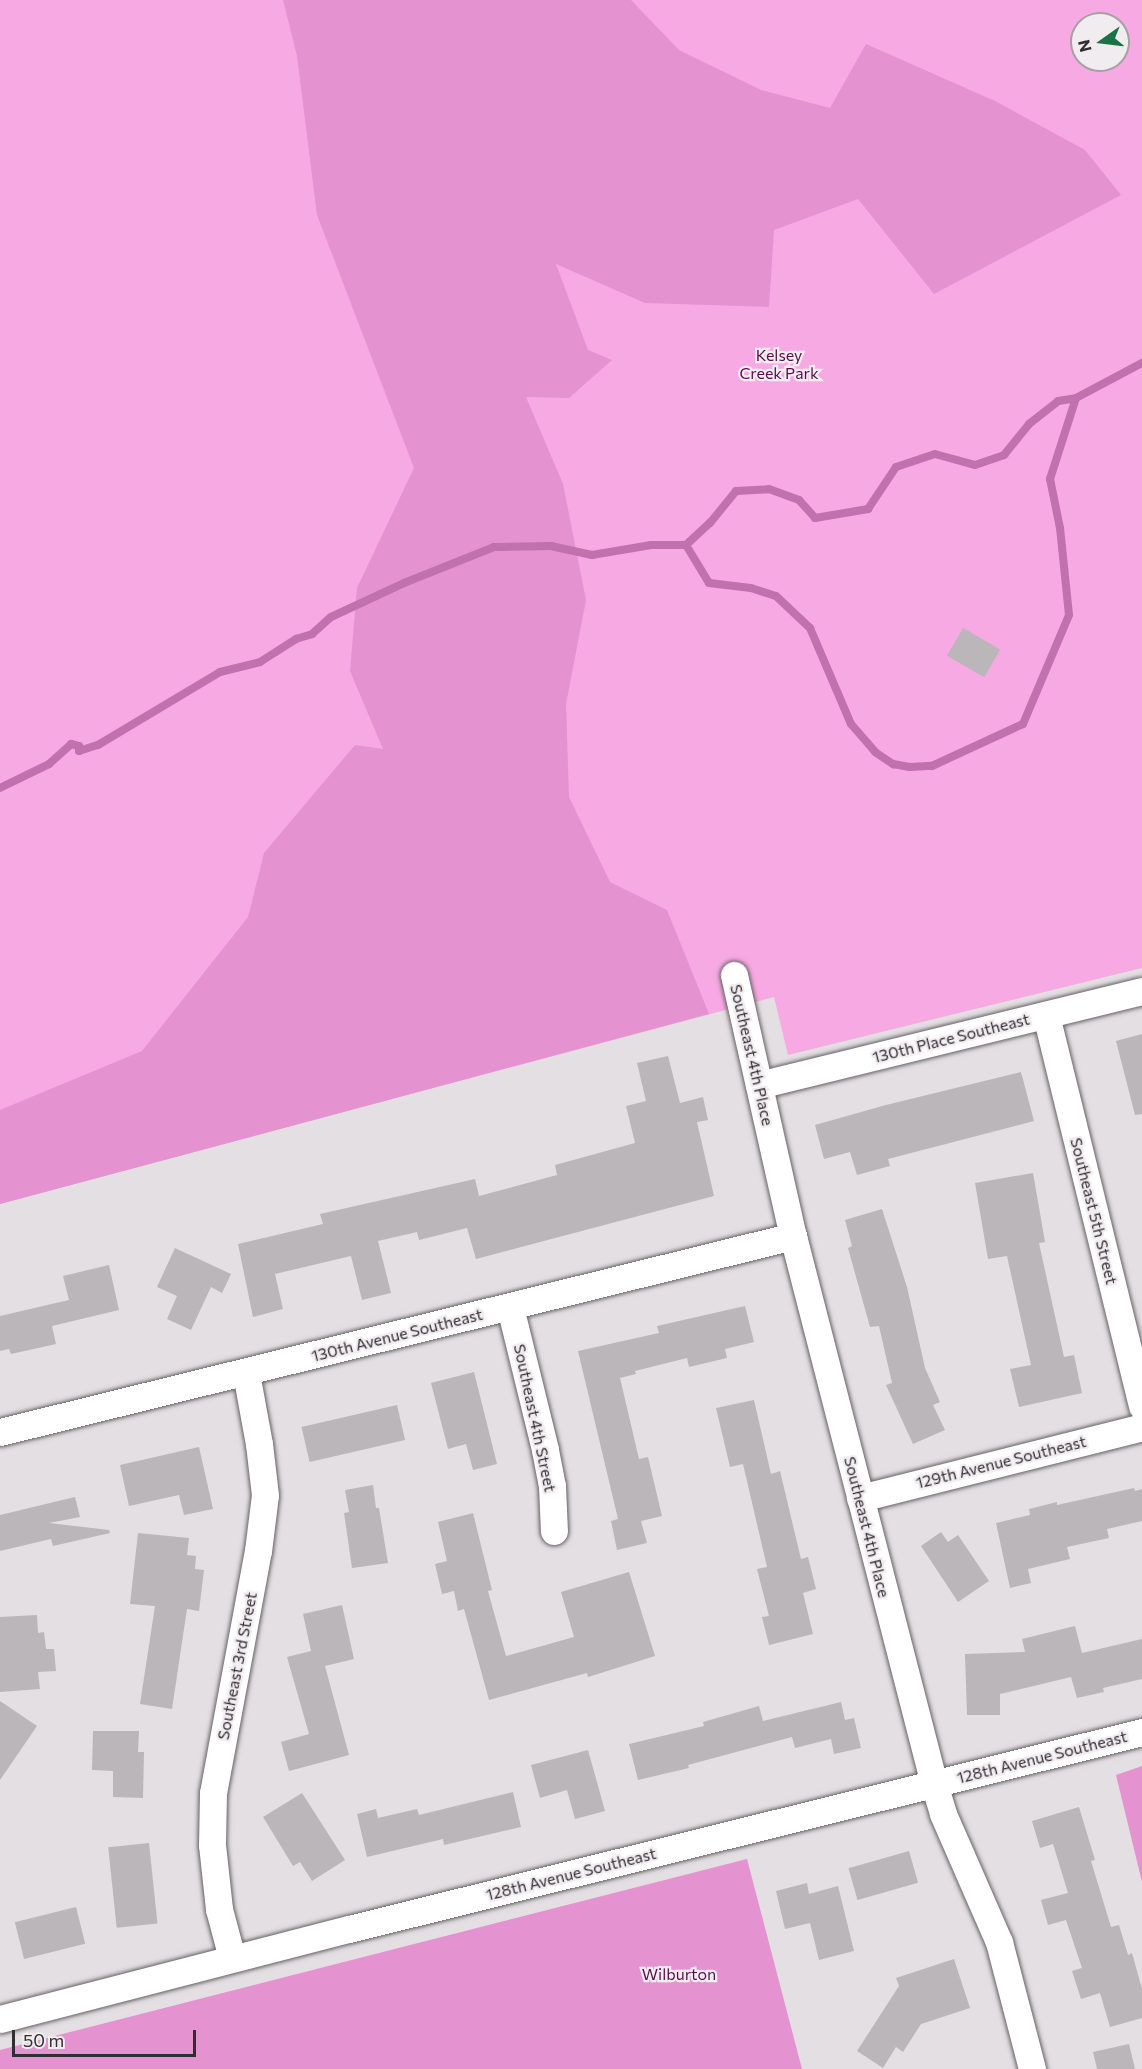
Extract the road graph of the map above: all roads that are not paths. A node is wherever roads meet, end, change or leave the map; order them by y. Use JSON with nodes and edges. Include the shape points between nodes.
{"nodes":[{"id":1,"x":734,"y":975,"type":"dead end"},
{"id":2,"x":1142,"y":991,"type":"edge"},
{"id":3,"x":1047,"y":1015,"type":"junction"},
{"id":4,"x":759,"y":1085,"type":"junction"},
{"id":5,"x":793,"y":1236,"type":"junction"},
{"id":6,"x":510,"y":1307,"type":"junction"},
{"id":7,"x":246,"y":1373,"type":"junction"},
{"id":8,"x":1142,"y":1406,"type":"edge"},
{"id":9,"x":1142,"y":1427,"type":"edge"},
{"id":10,"x":0,"y":1432,"type":"edge"},
{"id":11,"x":860,"y":1498,"type":"junction"},
{"id":12,"x":554,"y":1531,"type":"dead end"},
{"id":13,"x":1142,"y":1732,"type":"edge"},
{"id":14,"x":934,"y":1785,"type":"junction"},
{"id":15,"x":232,"y":1959,"type":"junction"},
{"id":16,"x":0,"y":2019,"type":"edge"},
{"id":17,"x":1032,"y":2069,"type":"edge"}],
"edges":[{"from":1,"to":4,"type":"street","name":"Southeast 4th Place"},
{"from":2,"to":3,"type":"street","name":"130th Place Southeast"},
{"from":3,"to":4,"type":"street","name":"130th Place Southeast"},
{"from":3,"to":8,"type":"street","name":"Southeast 5th Street"},
{"from":4,"to":5,"type":"street","name":"Southeast 4th Place"},
{"from":5,"to":6,"type":"street","name":"130th Avenue Southeast"},
{"from":5,"to":11,"type":"street","name":"Southeast 4th Place"},
{"from":6,"to":7,"type":"street","name":"130th Avenue Southeast"},
{"from":6,"to":12,"type":"street","name":"Southeast 4th Street","via":[[545,1450]]},
{"from":7,"to":10,"type":"street","name":"130th Avenue Southeast"},
{"from":7,"to":15,"type":"street","name":"Southeast 3rd Street","via":[[265,1495],[213,1793],[212,1845],[219,1909]]},
{"from":9,"to":11,"type":"street","name":"129th Avenue Southeast"},
{"from":11,"to":14,"type":"street","name":"Southeast 4th Place"},
{"from":13,"to":14,"type":"street","name":"128th Avenue Southeast"},
{"from":14,"to":15,"type":"street","name":"128th Avenue Southeast"},
{"from":14,"to":17,"type":"street","name":"Southeast 4th Place","via":[[999,1942]]},
{"from":15,"to":16,"type":"street","name":"128th Avenue Southeast"}]}
